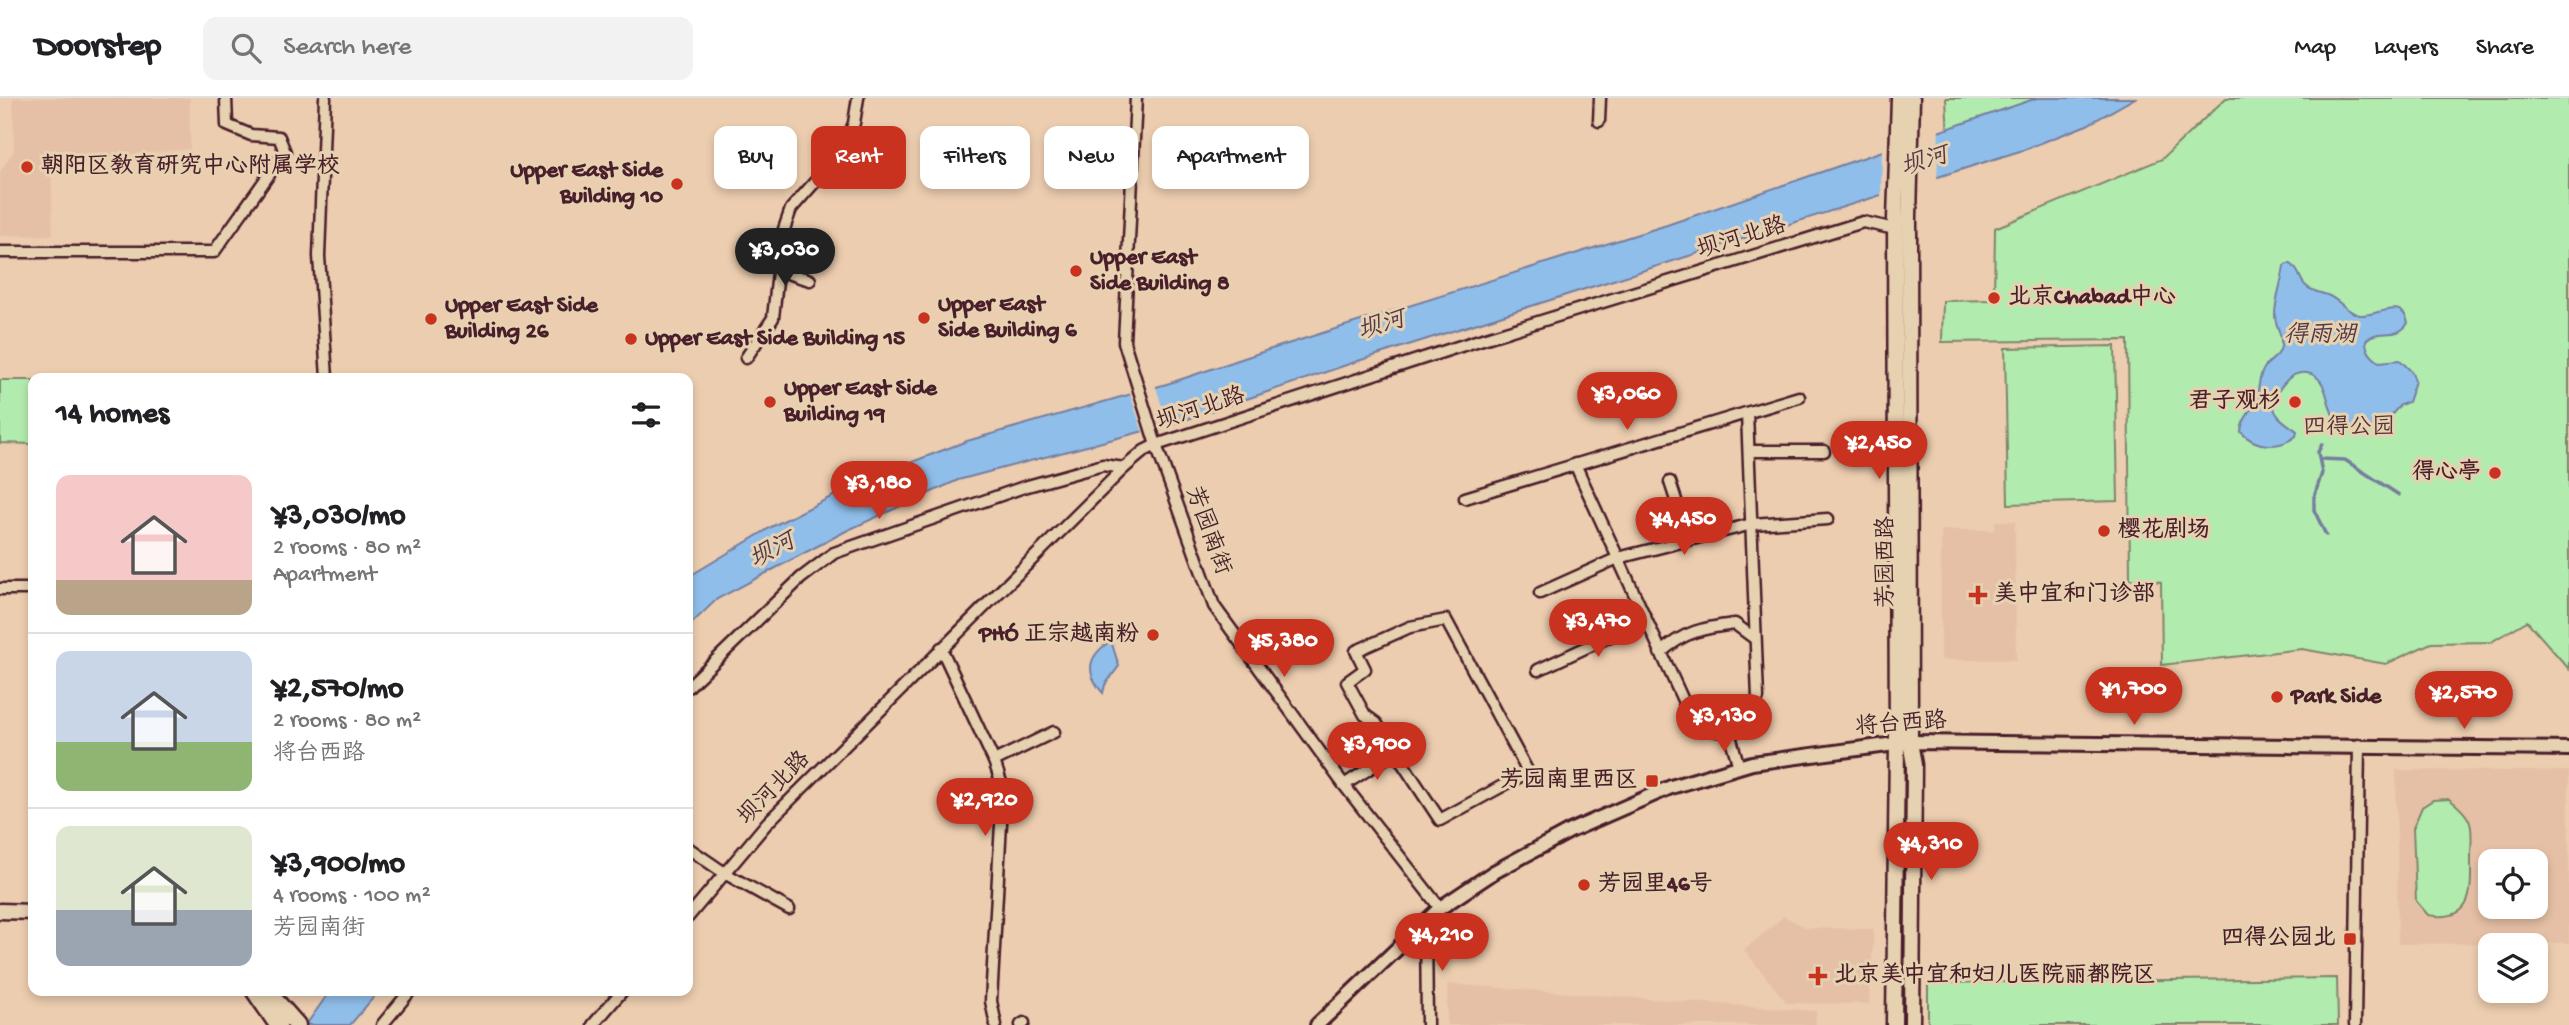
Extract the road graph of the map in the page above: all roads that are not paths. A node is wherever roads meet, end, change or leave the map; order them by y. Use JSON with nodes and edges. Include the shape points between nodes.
{"nodes":[{"id":1,"x":226,"y":98,"type":"edge"},
{"id":2,"x":325,"y":98,"type":"edge"},
{"id":3,"x":858,"y":98,"type":"edge"},
{"id":4,"x":1136,"y":98,"type":"edge"},
{"id":5,"x":1600,"y":98,"type":"edge"},
{"id":6,"x":1899,"y":98,"type":"edge"},
{"id":7,"x":1912,"y":98,"type":"edge"},
{"id":8,"x":1600,"y":121,"type":"dead end"},
{"id":9,"x":1905,"y":125,"type":"junction"},
{"id":10,"x":1900,"y":222,"type":"junction"},
{"id":11,"x":0,"y":252,"type":"edge"},
{"id":12,"x":791,"y":259,"type":"dead end"},
{"id":13,"x":778,"y":264,"type":"junction"},
{"id":14,"x":783,"y":280,"type":"dead end"},
{"id":15,"x":810,"y":280,"type":"dead end"},
{"id":16,"x":746,"y":358,"type":"dead end"},
{"id":17,"x":327,"y":373,"type":"edge"},
{"id":18,"x":1799,"y":397,"type":"dead end"},
{"id":19,"x":1747,"y":413,"type":"junction"},
{"id":20,"x":1154,"y":441,"type":"junction"},
{"id":21,"x":1749,"y":451,"type":"junction"},
{"id":22,"x":1824,"y":451,"type":"dead end"},
{"id":23,"x":1576,"y":464,"type":"junction"},
{"id":24,"x":1124,"y":468,"type":"junction"},
{"id":25,"x":1670,"y":482,"type":"dead end"},
{"id":26,"x":1465,"y":498,"type":"dead end"},
{"id":27,"x":1828,"y":519,"type":"dead end"},
{"id":28,"x":1752,"y":524,"type":"junction"},
{"id":29,"x":1689,"y":540,"type":"junction"},
{"id":30,"x":1618,"y":558,"type":"junction"},
{"id":31,"x":0,"y":589,"type":"edge"},
{"id":32,"x":28,"y":589,"type":"edge"},
{"id":33,"x":1540,"y":593,"type":"dead end"},
{"id":34,"x":1645,"y":620,"type":"junction"},
{"id":35,"x":1754,"y":638,"type":"junction"},
{"id":36,"x":941,"y":648,"type":"junction"},
{"id":37,"x":1660,"y":653,"type":"junction"},
{"id":38,"x":1538,"y":670,"type":"dead end"},
{"id":39,"x":693,"y":682,"type":"edge"},
{"id":40,"x":1054,"y":732,"type":"dead end"},
{"id":41,"x":1729,"y":732,"type":"junction"},
{"id":42,"x":1903,"y":743,"type":"junction"},
{"id":43,"x":2359,"y":745,"type":"junction"},
{"id":44,"x":2569,"y":749,"type":"edge"},
{"id":45,"x":1395,"y":752,"type":"junction"},
{"id":46,"x":994,"y":761,"type":"junction"},
{"id":47,"x":1739,"y":767,"type":"junction"},
{"id":48,"x":1343,"y":785,"type":"junction"},
{"id":49,"x":693,"y":851,"type":"edge"},
{"id":50,"x":726,"y":874,"type":"junction"},
{"id":51,"x":1440,"y":908,"type":"junction"},
{"id":52,"x":789,"y":909,"type":"dead end"},
{"id":53,"x":0,"y":911,"type":"edge"},
{"id":54,"x":693,"y":911,"type":"edge"},
{"id":55,"x":28,"y":912,"type":"edge"},
{"id":56,"x":1426,"y":920,"type":"junction"},
{"id":57,"x":259,"y":996,"type":"edge"},
{"id":58,"x":269,"y":996,"type":"edge"},
{"id":59,"x":406,"y":996,"type":"edge"},
{"id":60,"x":618,"y":996,"type":"edge"},
{"id":61,"x":277,"y":1016,"type":"edge"},
{"id":62,"x":297,"y":1025,"type":"edge"},
{"id":63,"x":382,"y":1025,"type":"edge"},
{"id":64,"x":593,"y":1025,"type":"edge"},
{"id":65,"x":996,"y":1025,"type":"edge"},
{"id":66,"x":1317,"y":1025,"type":"edge"},
{"id":67,"x":1427,"y":1025,"type":"edge"},
{"id":68,"x":1894,"y":1025,"type":"edge"},
{"id":69,"x":1912,"y":1025,"type":"edge"},
{"id":70,"x":2356,"y":1025,"type":"edge"}],
"edges":[{"from":1,"to":11,"type":"street","via":[[228,125],[251,135],[279,137],[285,152],[215,252]]},
{"from":2,"to":17,"type":"street","via":[[319,256]]},
{"from":3,"to":13,"type":"street","via":[[844,149],[791,209]]},
{"from":4,"to":20,"type":"street","name":"芳园南街","via":[[1124,342]]},
{"from":5,"to":8,"type":"street"},
{"from":6,"to":9,"type":"main road","name":"芳园西路"},
{"from":7,"to":9,"type":"main road","name":"芳园西路"},
{"from":9,"to":10,"type":"main road","name":"芳园西路"},
{"from":10,"to":20,"type":"street","name":"坝河北路","via":[[1863,222]]},
{"from":10,"to":42,"type":"main road","name":"芳园西路"},
{"from":12,"to":13,"type":"street"},
{"from":13,"to":14,"type":"street"},
{"from":13,"to":15,"type":"street","via":[[790,274]]},
{"from":13,"to":16,"type":"street","via":[[773,318]]},
{"from":18,"to":19,"type":"street"},
{"from":19,"to":21,"type":"street"},
{"from":19,"to":23,"type":"street"},
{"from":20,"to":24,"type":"street","name":"坝河北路"},
{"from":20,"to":48,"type":"street","name":"芳园南街","via":[[1214,606]]},
{"from":21,"to":22,"type":"street"},
{"from":21,"to":28,"type":"street"},
{"from":23,"to":26,"type":"street"},
{"from":23,"to":30,"type":"street"},
{"from":24,"to":36,"type":"street","name":"坝河北路"},
{"from":24,"to":39,"type":"street","via":[[1103,466],[1024,488],[834,553]]},
{"from":25,"to":29,"type":"street"},
{"from":27,"to":28,"type":"street"},
{"from":28,"to":29,"type":"street"},
{"from":28,"to":35,"type":"street"},
{"from":29,"to":30,"type":"street"},
{"from":30,"to":33,"type":"street"},
{"from":30,"to":34,"type":"street"},
{"from":31,"to":32,"type":"street"},
{"from":34,"to":37,"type":"street"},
{"from":34,"to":38,"type":"street"},
{"from":35,"to":37,"type":"street","via":[[1735,624],[1700,628]]},
{"from":35,"to":41,"type":"street","via":[[1758,698],[1746,720]]},
{"from":36,"to":46,"type":"street"},
{"from":36,"to":50,"type":"street","name":"坝河北路","via":[[767,823]]},
{"from":37,"to":41,"type":"street","via":[[1687,709],[1716,733]]},
{"from":40,"to":46,"type":"street"},
{"from":41,"to":47,"type":"street"},
{"from":42,"to":43,"type":"street","name":"将台西路"},
{"from":42,"to":47,"type":"street","name":"将台西路"},
{"from":42,"to":68,"type":"main road","name":"芳园西路"},
{"from":42,"to":69,"type":"main road","name":"芳园西路","via":[[1914,765]]},
{"from":43,"to":44,"type":"street","name":"将台西路"},
{"from":43,"to":70,"type":"street"},
{"from":45,"to":45,"type":"street","via":[[1440,820],[1528,772],[1446,620],[1410,627],[1356,651],[1365,670],[1347,682],[1365,715],[1376,723]]},
{"from":45,"to":48,"type":"street"},
{"from":46,"to":65,"type":"street","via":[[1003,788],[991,1002]]},
{"from":47,"to":51,"type":"street","name":"将台西路","via":[[1671,786],[1570,831]]},
{"from":48,"to":51,"type":"street","name":"芳园南街"},
{"from":49,"to":50,"type":"street"},
{"from":50,"to":52,"type":"street"},
{"from":50,"to":54,"type":"street","name":"坝河北路"},
{"from":51,"to":56,"type":"street","name":"将台西路"},
{"from":53,"to":55,"type":"main road"},
{"from":56,"to":66,"type":"street","name":"将台西路"},
{"from":56,"to":67,"type":"street"},
{"from":57,"to":61,"type":"main road"},
{"from":58,"to":61,"type":"main road"},
{"from":59,"to":63,"type":"street"},
{"from":60,"to":64,"type":"street"},
{"from":61,"to":62,"type":"main road"}]}
